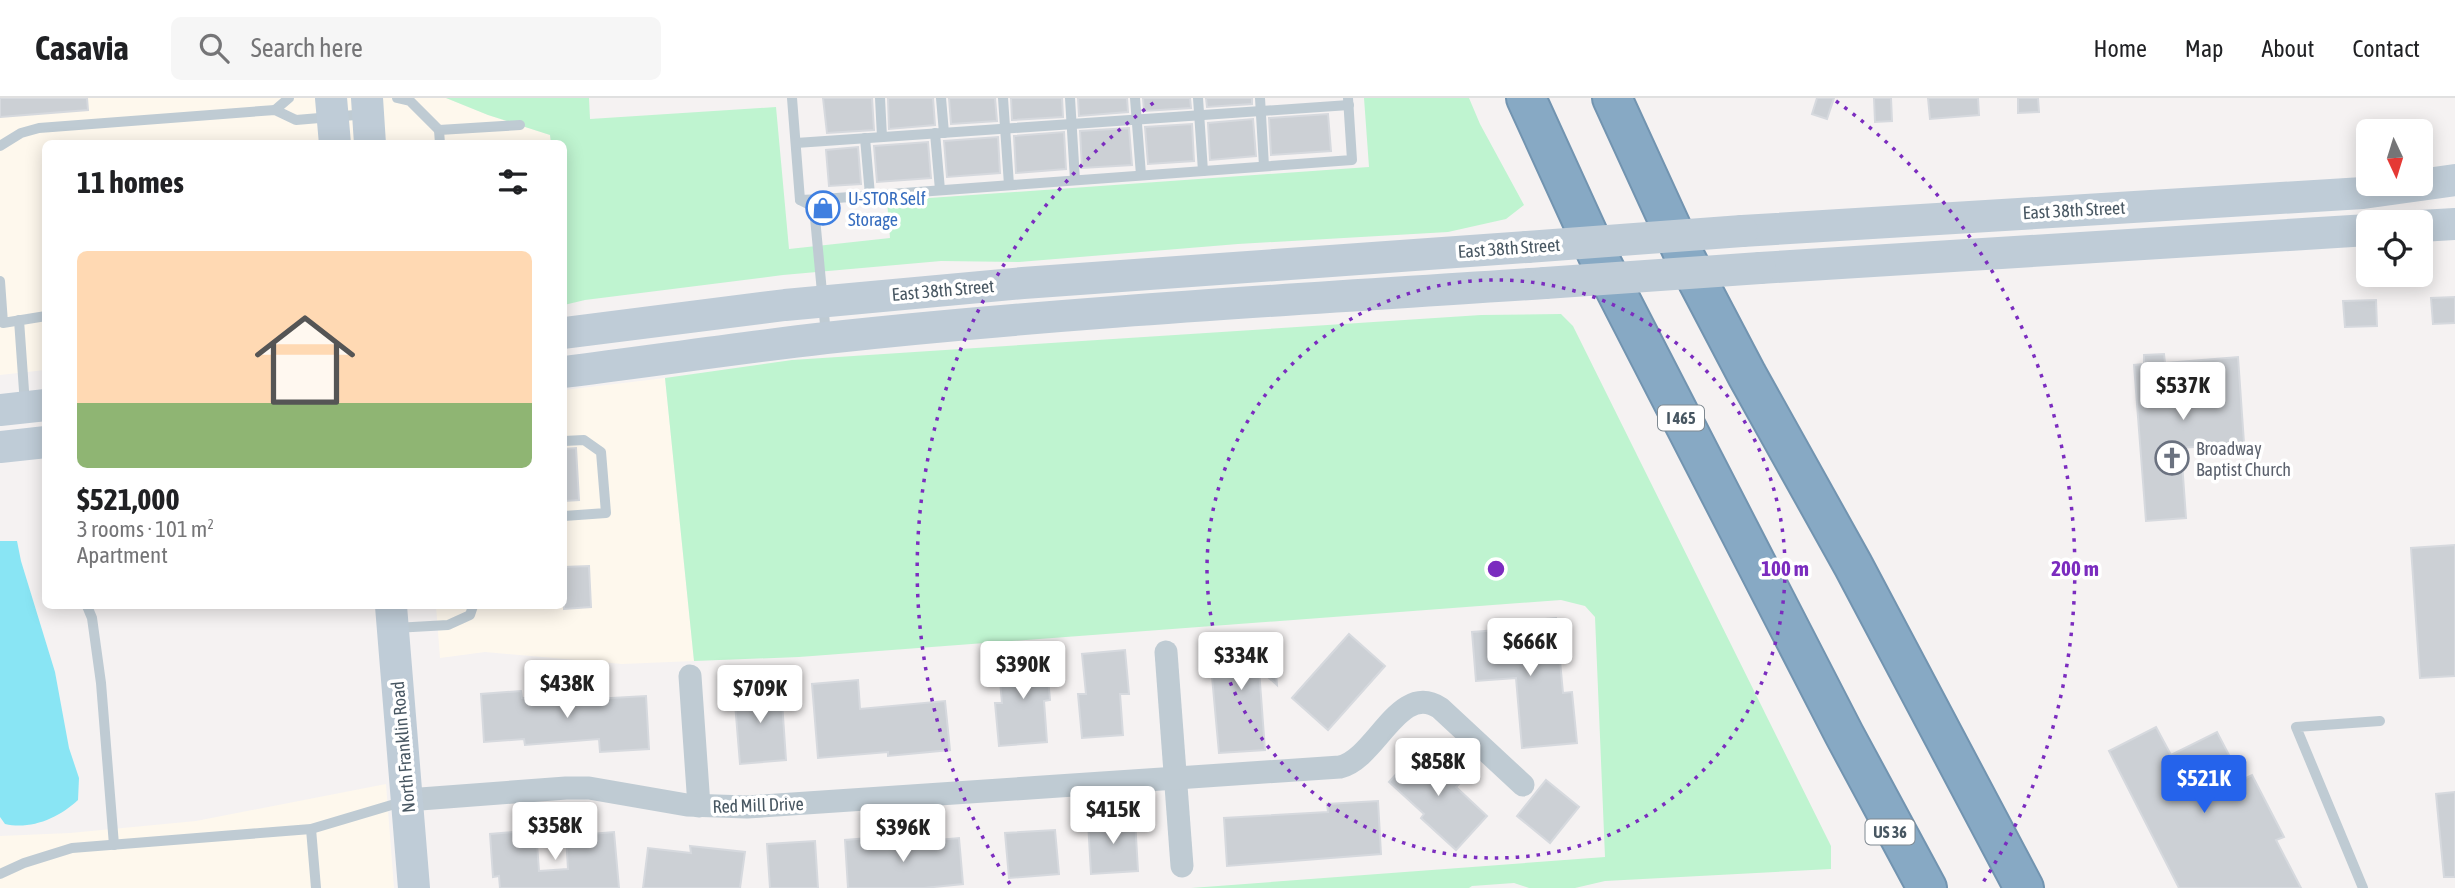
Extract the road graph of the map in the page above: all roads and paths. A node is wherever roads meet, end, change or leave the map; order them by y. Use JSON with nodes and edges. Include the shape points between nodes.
{"nodes":[{"id":1,"x":289,"y":98,"type":"edge"},
{"id":2,"x":397,"y":98,"type":"edge"},
{"id":3,"x":792,"y":98,"type":"edge"},
{"id":4,"x":880,"y":98,"type":"edge"},
{"id":5,"x":942,"y":98,"type":"edge"},
{"id":6,"x":1003,"y":98,"type":"edge"},
{"id":7,"x":1070,"y":98,"type":"edge"},
{"id":8,"x":1135,"y":98,"type":"edge"},
{"id":9,"x":1198,"y":98,"type":"edge"},
{"id":10,"x":1260,"y":98,"type":"edge"},
{"id":11,"x":1527,"y":98,"type":"edge"},
{"id":12,"x":1612,"y":98,"type":"edge"},
{"id":13,"x":1348,"y":102,"type":"edge"},
{"id":14,"x":275,"y":110,"type":"junction"},
{"id":15,"x":368,"y":110,"type":"edge"},
{"id":16,"x":1261,"y":111,"type":"junction"},
{"id":17,"x":1199,"y":116,"type":"junction"},
{"id":18,"x":333,"y":120,"type":"edge"},
{"id":19,"x":1137,"y":120,"type":"junction"},
{"id":20,"x":1071,"y":124,"type":"junction"},
{"id":21,"x":520,"y":125,"type":"dead end"},
{"id":22,"x":1006,"y":129,"type":"junction"},
{"id":23,"x":439,"y":130,"type":"junction"},
{"id":24,"x":940,"y":133,"type":"junction"},
{"id":25,"x":882,"y":137,"type":"junction"},
{"id":26,"x":865,"y":138,"type":"junction"},
{"id":27,"x":440,"y":140,"type":"edge"},
{"id":28,"x":796,"y":143,"type":"junction"},
{"id":29,"x":0,"y":146,"type":"edge"},
{"id":30,"x":1265,"y":166,"type":"junction"},
{"id":31,"x":1203,"y":171,"type":"junction"},
{"id":32,"x":1141,"y":175,"type":"junction"},
{"id":33,"x":1075,"y":180,"type":"junction"},
{"id":34,"x":2455,"y":180,"type":"edge"},
{"id":35,"x":1009,"y":185,"type":"junction"},
{"id":36,"x":940,"y":190,"type":"junction"},
{"id":37,"x":870,"y":195,"type":"junction"},
{"id":38,"x":823,"y":199,"type":"junction"},
{"id":39,"x":800,"y":200,"type":"junction"},
{"id":40,"x":814,"y":207,"type":"junction"},
{"id":41,"x":2455,"y":224,"type":"edge"},
{"id":42,"x":2433,"y":225,"type":"edge"},
{"id":43,"x":2356,"y":231,"type":"edge"},
{"id":44,"x":0,"y":281,"type":"edge"},
{"id":45,"x":822,"y":302,"type":"junction"},
{"id":46,"x":42,"y":317,"type":"edge"},
{"id":47,"x":19,"y":320,"type":"junction"},
{"id":48,"x":567,"y":333,"type":"edge"},
{"id":49,"x":826,"y":338,"type":"junction"},
{"id":50,"x":567,"y":375,"type":"edge"},
{"id":51,"x":24,"y":408,"type":"edge"},
{"id":52,"x":567,"y":441,"type":"edge"},
{"id":53,"x":42,"y":442,"type":"edge"},
{"id":54,"x":0,"y":447,"type":"edge"},
{"id":55,"x":567,"y":516,"type":"edge"},
{"id":56,"x":88,"y":609,"type":"edge"},
{"id":57,"x":473,"y":609,"type":"edge"},
{"id":58,"x":392,"y":617,"type":"edge"},
{"id":59,"x":1166,"y":652,"type":"dead end"},
{"id":60,"x":690,"y":676,"type":"dead end"},
{"id":61,"x":2380,"y":721,"type":"dead end"},
{"id":62,"x":1175,"y":776,"type":"junction"},
{"id":63,"x":1867,"y":776,"type":"junction"},
{"id":64,"x":1523,"y":785,"type":"dead end"},
{"id":65,"x":407,"y":800,"type":"junction"},
{"id":66,"x":699,"y":806,"type":"junction"},
{"id":67,"x":311,"y":829,"type":"junction"},
{"id":68,"x":114,"y":845,"type":"junction"},
{"id":69,"x":1182,"y":866,"type":"dead end"},
{"id":70,"x":0,"y":874,"type":"edge"},
{"id":71,"x":316,"y":888,"type":"edge"},
{"id":72,"x":414,"y":888,"type":"edge"},
{"id":73,"x":1913,"y":888,"type":"edge"},
{"id":74,"x":1927,"y":888,"type":"edge"},
{"id":75,"x":2024,"y":888,"type":"edge"},
{"id":76,"x":2363,"y":888,"type":"edge"}],
"edges":[{"from":1,"to":14,"type":"lane"},
{"from":2,"to":23,"type":"lane","via":[[410,101]]},
{"from":3,"to":28,"type":"lane"},
{"from":4,"to":25,"type":"lane"},
{"from":5,"to":24,"type":"lane"},
{"from":6,"to":22,"type":"lane"},
{"from":7,"to":20,"type":"lane"},
{"from":8,"to":19,"type":"lane"},
{"from":9,"to":17,"type":"lane"},
{"from":10,"to":16,"type":"lane"},
{"from":11,"to":63,"type":"highway","number":"I 465","via":[[1605,270]]},
{"from":12,"to":75,"type":"highway","via":[[1684,255]]},
{"from":13,"to":16,"type":"lane"},
{"from":13,"to":30,"type":"lane","via":[[1352,160]]},
{"from":14,"to":18,"type":"lane","via":[[296,120]]},
{"from":14,"to":29,"type":"lane","via":[[38,128]]},
{"from":15,"to":18,"type":"lane"},
{"from":16,"to":17,"type":"lane"},
{"from":16,"to":30,"type":"lane"},
{"from":17,"to":19,"type":"lane"},
{"from":17,"to":31,"type":"lane"},
{"from":19,"to":20,"type":"lane"},
{"from":19,"to":32,"type":"lane"},
{"from":20,"to":22,"type":"lane"},
{"from":20,"to":33,"type":"lane"},
{"from":21,"to":23,"type":"lane"},
{"from":22,"to":24,"type":"lane"},
{"from":22,"to":35,"type":"lane"},
{"from":23,"to":27,"type":"lane"},
{"from":24,"to":25,"type":"lane"},
{"from":24,"to":36,"type":"lane"},
{"from":25,"to":26,"type":"lane"},
{"from":26,"to":28,"type":"lane"},
{"from":26,"to":37,"type":"lane"},
{"from":28,"to":39,"type":"lane"},
{"from":30,"to":31,"type":"lane"},
{"from":31,"to":32,"type":"lane"},
{"from":32,"to":33,"type":"lane"},
{"from":33,"to":35,"type":"lane"},
{"from":34,"to":45,"type":"main road","name":"East 38th Street","bridge":true,"via":[[2363,193],[1742,231]]},
{"from":35,"to":36,"type":"lane"},
{"from":36,"to":37,"type":"lane"},
{"from":37,"to":38,"type":"lane"},
{"from":38,"to":39,"type":"lane"},
{"from":38,"to":40,"type":"lane"},
{"from":39,"to":40,"type":"lane"},
{"from":40,"to":45,"type":"lane"},
{"from":41,"to":42,"type":"main road"},
{"from":43,"to":49,"type":"main road","name":"East 38th Street","bridge":true,"via":[[1162,309]]},
{"from":44,"to":47,"type":"lane","via":[[3,323]]},
{"from":45,"to":48,"type":"main road","name":"East 38th Street"},
{"from":45,"to":49,"type":"lane"},
{"from":46,"to":47,"type":"lane"},
{"from":47,"to":51,"type":"lane"},
{"from":49,"to":50,"type":"main road","name":"East 38th Street"},
{"from":52,"to":55,"type":"lane","via":[[584,440],[601,452],[606,513]]},
{"from":53,"to":54,"type":"main road"},
{"from":56,"to":68,"type":"lane","via":[[101,683]]},
{"from":57,"to":58,"type":"lane","via":[[470,615],[448,625]]},
{"from":58,"to":65,"type":"main road","name":"North Franklin Road"},
{"from":59,"to":62,"type":"street"},
{"from":60,"to":66,"type":"street"},
{"from":61,"to":76,"type":"lane","via":[[2296,727]]},
{"from":62,"to":64,"type":"street","name":"Red Mill Drive","via":[[1348,765],[1406,706],[1420,702],[1440,708]]},
{"from":62,"to":66,"type":"street","name":"Red Mill Drive","via":[[747,807]]},
{"from":62,"to":69,"type":"street"},
{"from":63,"to":73,"type":"highway","number":"US 36"},
{"from":63,"to":74,"type":"highway","number":"I 465"},
{"from":65,"to":66,"type":"street","name":"Red Mill Drive","via":[[589,788]]},
{"from":65,"to":67,"type":"lane"},
{"from":65,"to":72,"type":"main road","name":"North Franklin Road"},
{"from":67,"to":68,"type":"lane"},
{"from":67,"to":71,"type":"lane"},
{"from":68,"to":70,"type":"lane","via":[[72,848]]}]}
